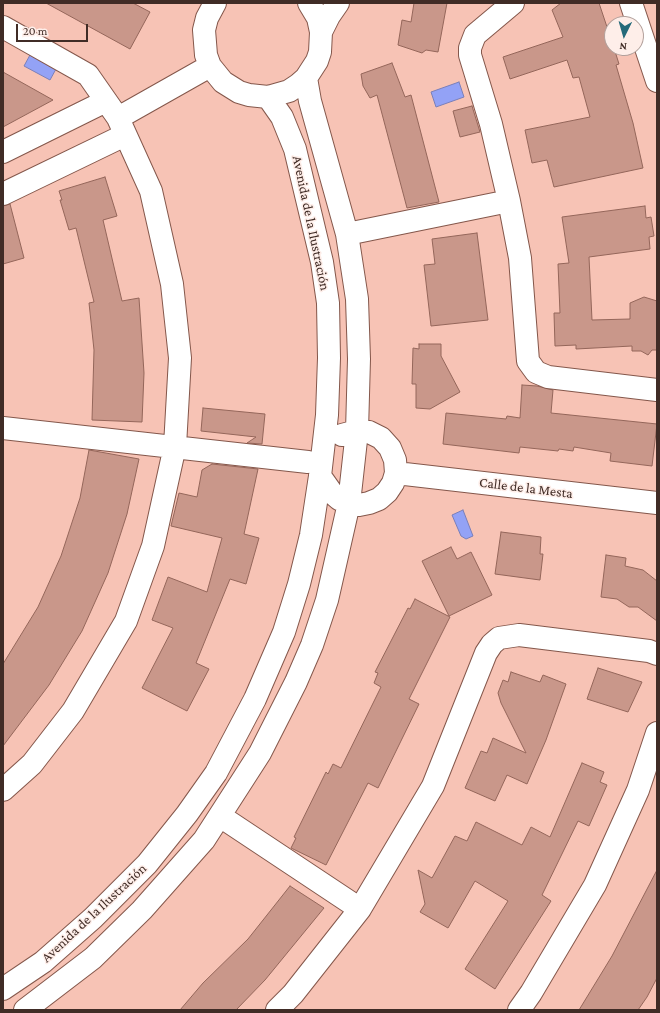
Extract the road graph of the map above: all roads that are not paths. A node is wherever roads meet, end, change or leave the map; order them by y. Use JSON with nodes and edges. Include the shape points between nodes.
{"nodes":[{"id":1,"x":215,"y":3,"type":"edge"},
{"id":2,"x":309,"y":3,"type":"edge"},
{"id":3,"x":338,"y":3,"type":"edge"},
{"id":4,"x":513,"y":3,"type":"edge"},
{"id":5,"x":631,"y":3,"type":"edge"},
{"id":6,"x":3,"y":27,"type":"edge"},
{"id":7,"x":321,"y":32,"type":"junction"},
{"id":8,"x":210,"y":66,"type":"junction"},
{"id":9,"x":306,"y":78,"type":"junction"},
{"id":10,"x":657,"y":81,"type":"edge"},
{"id":11,"x":268,"y":97,"type":"junction"},
{"id":12,"x":116,"y":118,"type":"junction"},
{"id":13,"x":3,"y":152,"type":"edge"},
{"id":14,"x":3,"y":194,"type":"edge"},
{"id":15,"x":509,"y":201,"type":"junction"},
{"id":16,"x":347,"y":234,"type":"junction"},
{"id":17,"x":657,"y":390,"type":"edge"},
{"id":18,"x":3,"y":428,"type":"edge"},
{"id":19,"x":357,"y":431,"type":"junction"},
{"id":20,"x":175,"y":446,"type":"junction"},
{"id":21,"x":317,"y":463,"type":"junction"},
{"id":22,"x":396,"y":473,"type":"junction"},
{"id":23,"x":349,"y":503,"type":"junction"},
{"id":24,"x":657,"y":503,"type":"edge"},
{"id":25,"x":657,"y":654,"type":"edge"},
{"id":26,"x":657,"y":733,"type":"edge"},
{"id":27,"x":3,"y":790,"type":"edge"},
{"id":28,"x":220,"y":816,"type":"junction"},
{"id":29,"x":360,"y":909,"type":"junction"},
{"id":30,"x":3,"y":989,"type":"edge"},
{"id":31,"x":25,"y":1010,"type":"edge"},
{"id":32,"x":277,"y":1010,"type":"edge"},
{"id":33,"x":519,"y":1010,"type":"edge"}],
"edges":[{"from":1,"to":8,"type":"street","via":[[204,30],[206,55]]},
{"from":2,"to":7,"type":"street","via":[[318,18]]},
{"from":3,"to":7,"type":"street"},
{"from":4,"to":15,"type":"street","via":[[474,35],[470,48],[472,66],[491,124]]},
{"from":5,"to":10,"type":"street"},
{"from":6,"to":12,"type":"street","via":[[88,75]]},
{"from":7,"to":9,"type":"street","via":[[317,62]]},
{"from":8,"to":11,"type":"street","via":[[223,82],[239,92],[249,96]]},
{"from":8,"to":12,"type":"street"},
{"from":9,"to":11,"type":"street","via":[[289,91]]},
{"from":9,"to":16,"type":"street","name":"Avenida de la Ilustración"},
{"from":11,"to":21,"type":"street","name":"Avenida de la Ilustración","via":[[282,117],[295,149],[322,262],[328,303],[327,415]]},
{"from":12,"to":13,"type":"street"},
{"from":12,"to":14,"type":"street"},
{"from":12,"to":20,"type":"street","via":[[151,191],[172,284],[180,358]]},
{"from":15,"to":16,"type":"street"},
{"from":15,"to":17,"type":"street","via":[[520,258],[527,353],[532,368],[548,377]]},
{"from":16,"to":19,"type":"street","name":"Avenida de la Ilustración","via":[[357,299]]},
{"from":18,"to":20,"type":"street"},
{"from":19,"to":21,"type":"street","via":[[344,434],[333,441]]},
{"from":19,"to":22,"type":"street","via":[[369,432],[381,438],[390,448],[395,460]]},
{"from":19,"to":23,"type":"street","name":"Avenida de la Ilustración"},
{"from":20,"to":21,"type":"street"},
{"from":20,"to":27,"type":"street","via":[[153,546],[126,621],[73,711],[32,764]]},
{"from":21,"to":23,"type":"street","via":[[332,493]]},
{"from":21,"to":30,"type":"street","name":"Avenida de la Ilustración","via":[[311,535],[284,632],[255,699],[216,773],[187,814],[141,870],[93,918],[43,962]]},
{"from":22,"to":23,"type":"street","via":[[393,483],[379,499],[370,503]]},
{"from":22,"to":24,"type":"street","name":"Calle de la Mesta"},
{"from":23,"to":28,"type":"street","name":"Avenida de la Ilustración","via":[[327,600],[312,645],[260,753]]},
{"from":25,"to":29,"type":"street","via":[[519,635],[495,640],[486,653],[433,786]]},
{"from":26,"to":33,"type":"street","via":[[638,790],[595,885]]},
{"from":28,"to":29,"type":"street"},
{"from":28,"to":31,"type":"street","name":"Avenida de la Ilustración","via":[[204,840],[142,910],[93,958]]},
{"from":29,"to":32,"type":"street","via":[[293,994]]}]}
